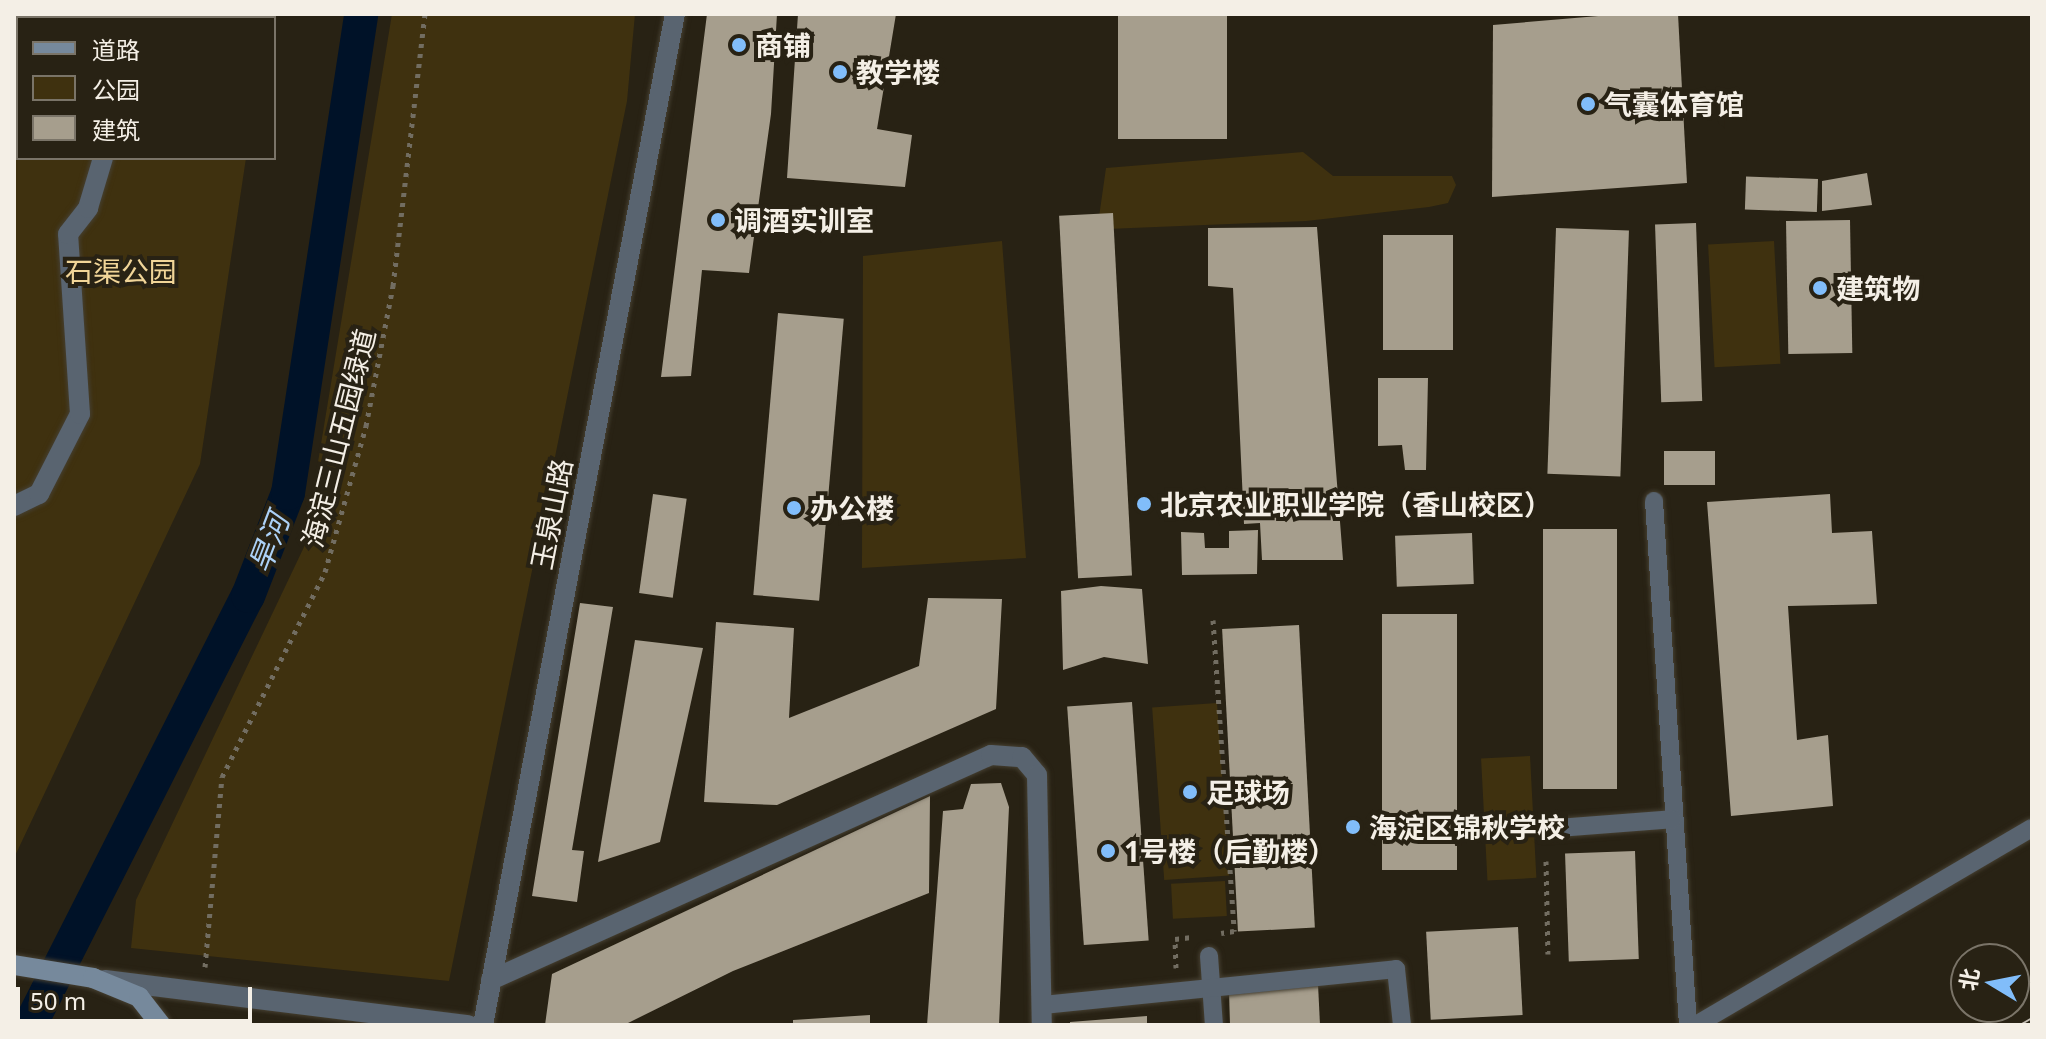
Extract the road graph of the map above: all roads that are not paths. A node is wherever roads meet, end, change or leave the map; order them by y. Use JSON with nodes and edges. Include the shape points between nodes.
{"nodes":[{"id":1,"x":675,"y":14,"type":"edge"},
{"id":2,"x":102,"y":160,"type":"edge"},
{"id":3,"x":1654,"y":501,"type":"dead end"},
{"id":4,"x":14,"y":506,"type":"edge"},
{"id":5,"x":1673,"y":819,"type":"junction"},
{"id":6,"x":2032,"y":828,"type":"edge"},
{"id":7,"x":1544,"y":829,"type":"dead end"},
{"id":8,"x":1209,"y":956,"type":"dead end"},
{"id":9,"x":14,"y":965,"type":"edge"},
{"id":10,"x":93,"y":978,"type":"junction"},
{"id":11,"x":491,"y":980,"type":"junction"},
{"id":12,"x":1042,"y":1015,"type":"edge"},
{"id":13,"x":161,"y":1025,"type":"edge"},
{"id":14,"x":468,"y":1025,"type":"edge"},
{"id":15,"x":483,"y":1025,"type":"edge"},
{"id":16,"x":1214,"y":1025,"type":"edge"},
{"id":17,"x":1402,"y":1025,"type":"edge"},
{"id":18,"x":1688,"y":1025,"type":"edge"},
{"id":19,"x":1696,"y":1025,"type":"edge"}],
"edges":[{"from":1,"to":11,"type":"street","name":"玉泉山路"},
{"from":2,"to":4,"type":"street","via":[[88,208],[68,234],[80,414],[39,494]]},
{"from":3,"to":5,"type":"lane"},
{"from":5,"to":7,"type":"lane"},
{"from":5,"to":18,"type":"lane"},
{"from":6,"to":19,"type":"lane"},
{"from":8,"to":16,"type":"lane"},
{"from":9,"to":10,"type":"street"},
{"from":10,"to":13,"type":"street","via":[[139,997]]},
{"from":10,"to":14,"type":"street"},
{"from":11,"to":12,"type":"street","via":[[991,755],[1022,757],[1037,775]]},
{"from":11,"to":15,"type":"street","name":"玉泉山路"},
{"from":12,"to":17,"type":"lane","via":[[1396,969]]}]}
